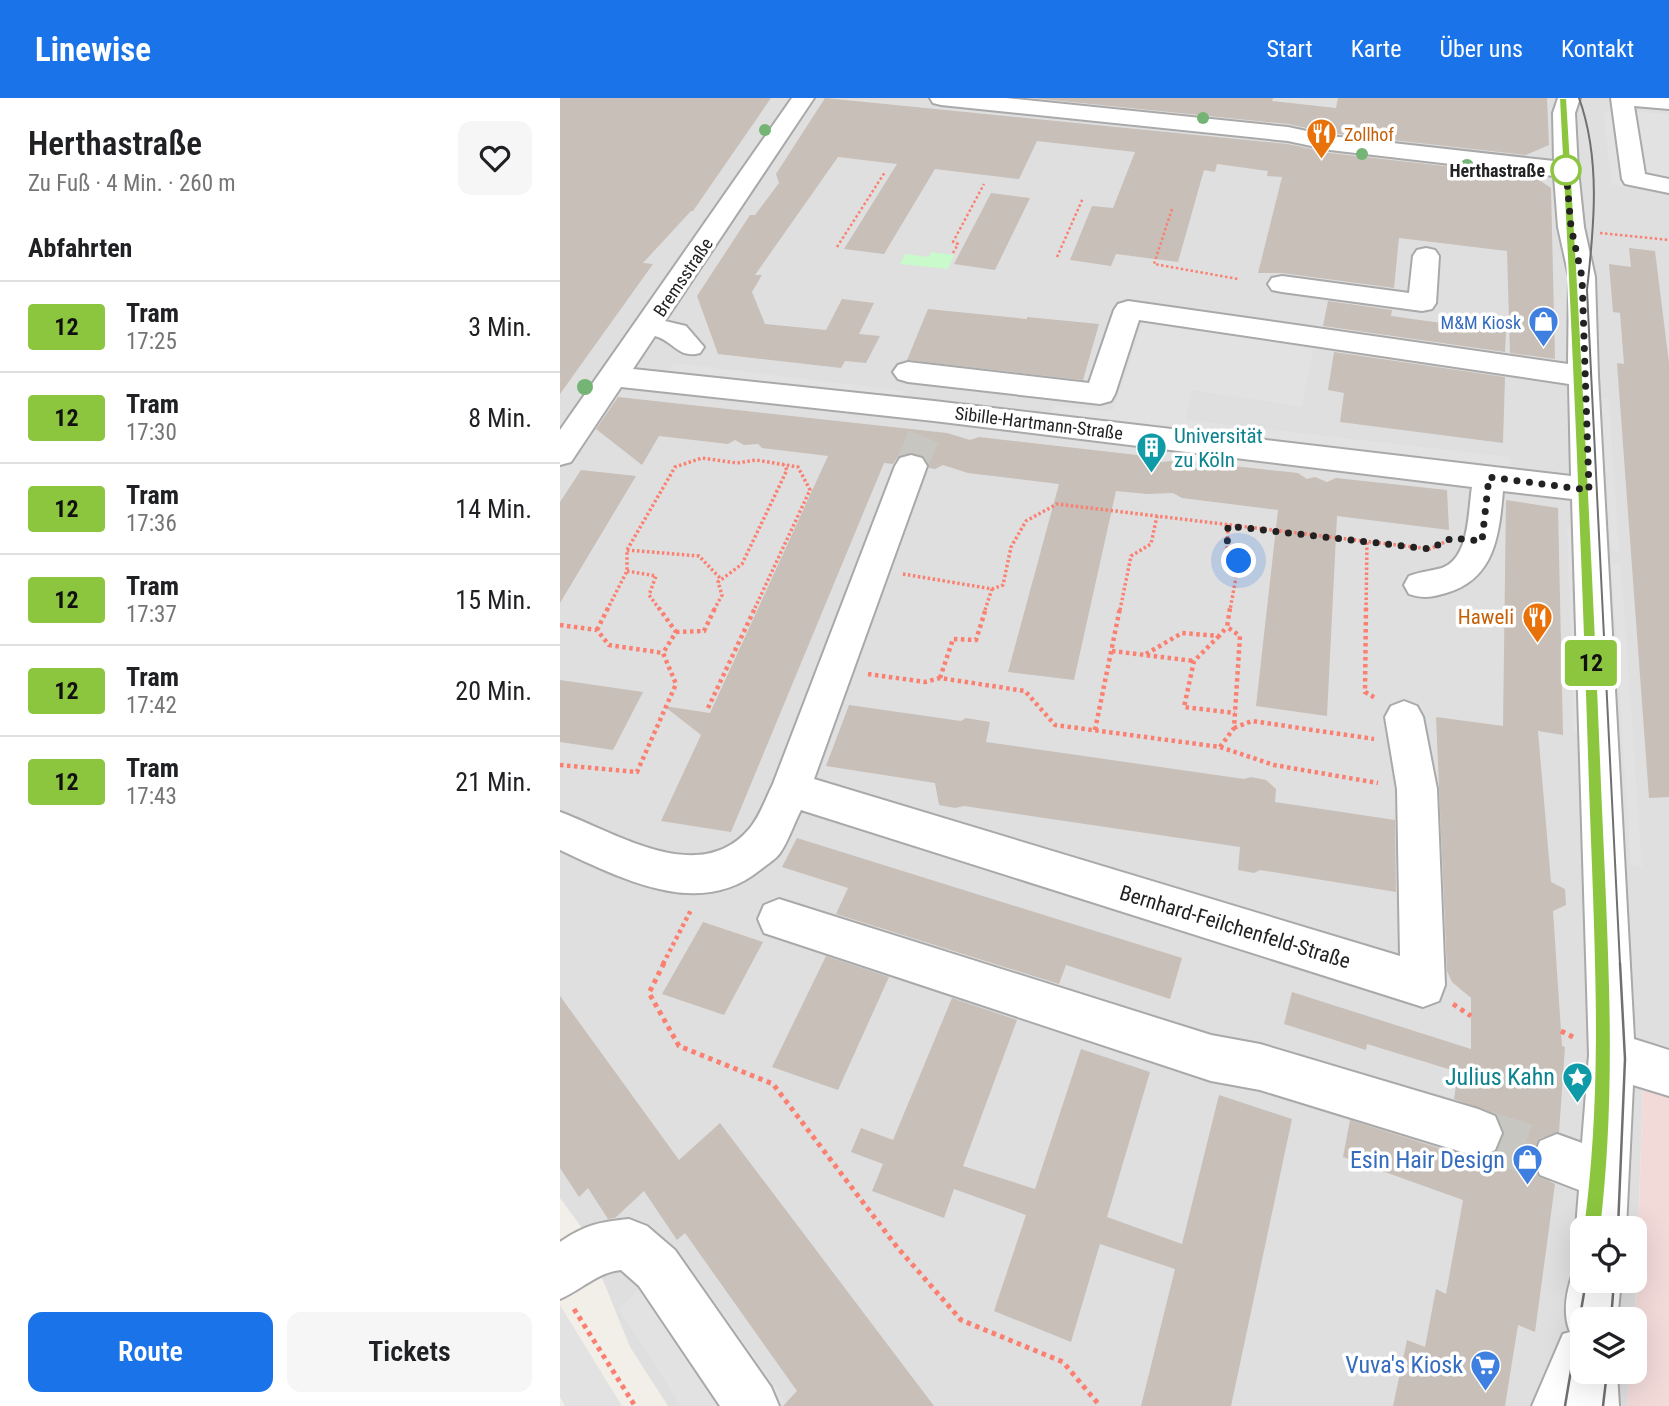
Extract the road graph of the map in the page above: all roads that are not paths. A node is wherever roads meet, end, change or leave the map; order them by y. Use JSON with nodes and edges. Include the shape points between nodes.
{"nodes":[{"id":1,"x":803,"y":98,"type":"edge"},
{"id":2,"x":941,"y":98,"type":"edge"},
{"id":3,"x":1570,"y":98,"type":"edge"},
{"id":4,"x":1623,"y":98,"type":"edge"},
{"id":5,"x":1668,"y":108,"type":"edge"},
{"id":6,"x":1588,"y":128,"type":"dead end"},
{"id":7,"x":1566,"y":170,"type":"junction"},
{"id":8,"x":1669,"y":186,"type":"edge"},
{"id":9,"x":699,"y":204,"type":"dead end"},
{"id":10,"x":730,"y":207,"type":"junction"},
{"id":11,"x":1594,"y":225,"type":"road end"},
{"id":12,"x":1426,"y":256,"type":"dead end"},
{"id":13,"x":1582,"y":277,"type":"junction"},
{"id":14,"x":1282,"y":284,"type":"dead end"},
{"id":15,"x":649,"y":326,"type":"junction"},
{"id":16,"x":690,"y":347,"type":"dead end"},
{"id":17,"x":908,"y":372,"type":"dead end"},
{"id":18,"x":1583,"y":376,"type":"junction"},
{"id":19,"x":614,"y":377,"type":"junction"},
{"id":20,"x":560,"y":454,"type":"edge"},
{"id":21,"x":907,"y":477,"type":"tunnel mouth"},
{"id":22,"x":1489,"y":477,"type":"junction"},
{"id":23,"x":1589,"y":490,"type":"junction"},
{"id":24,"x":1421,"y":584,"type":"dead end"},
{"id":25,"x":1407,"y":731,"type":"road end"},
{"id":26,"x":791,"y":789,"type":"junction"},
{"id":27,"x":560,"y":830,"type":"edge"},
{"id":28,"x":779,"y":919,"type":"dead end"},
{"id":29,"x":1612,"y":1055,"type":"junction"},
{"id":30,"x":1669,"y":1073,"type":"edge"},
{"id":31,"x":1478,"y":1133,"type":"tunnel mouth"},
{"id":32,"x":1557,"y":1158,"type":"tunnel mouth"},
{"id":33,"x":1605,"y":1175,"type":"junction"},
{"id":34,"x":1602,"y":1216,"type":"edge"},
{"id":35,"x":563,"y":1285,"type":"edge"},
{"id":36,"x":1570,"y":1381,"type":"edge"},
{"id":37,"x":1591,"y":1384,"type":"edge"},
{"id":38,"x":752,"y":1406,"type":"edge"},
{"id":39,"x":1559,"y":1406,"type":"edge"},
{"id":40,"x":1592,"y":1406,"type":"edge"}],
"edges":[{"from":1,"to":10,"type":"street","name":"Bremsstraße"},
{"from":2,"to":7,"type":"street"},
{"from":3,"to":6,"type":"street","via":[[1585,115]]},
{"from":3,"to":7,"type":"street","via":[[1564,113]]},
{"from":4,"to":5,"type":"street"},
{"from":4,"to":8,"type":"street","via":[[1634,179]]},
{"from":7,"to":13,"type":"street"},
{"from":9,"to":10,"type":"street"},
{"from":10,"to":15,"type":"street","name":"Bremsstraße"},
{"from":11,"to":13,"type":"street"},
{"from":12,"to":14,"type":"street","via":[[1422,303]]},
{"from":13,"to":18,"type":"street"},
{"from":15,"to":16,"type":"street","via":[[676,332]]},
{"from":15,"to":19,"type":"street","name":"Bremsstraße"},
{"from":17,"to":18,"type":"street","via":[[1101,394],[1128,310]]},
{"from":18,"to":23,"type":"street"},
{"from":19,"to":20,"type":"street","name":"Bremsstraße"},
{"from":19,"to":22,"type":"street","name":"Sibille-Hartmann-Straße","via":[[930,421]]},
{"from":21,"to":26,"type":"street"},
{"from":22,"to":23,"type":"street","name":"Sibille-Hartmann-Straße"},
{"from":22,"to":24,"type":"street","via":[[1482,541],[1457,576]]},
{"from":23,"to":29,"type":"street"},
{"from":25,"to":26,"type":"street","name":"Bernhard-Feilchenfeld-Straße","via":[[1418,789],[1423,985]]},
{"from":26,"to":27,"type":"street","via":[[765,841],[735,865],[709,875],[666,872],[635,863]]},
{"from":28,"to":31,"type":"street","via":[[1211,1058],[1260,1067]]},
{"from":29,"to":30,"type":"street"},
{"from":29,"to":33,"type":"street"},
{"from":32,"to":33,"type":"street"},
{"from":33,"to":34,"type":"street"},
{"from":35,"to":38,"type":"street","via":[[597,1247],[629,1244],[657,1268]]},
{"from":36,"to":39,"type":"street"},
{"from":37,"to":40,"type":"street"}]}
